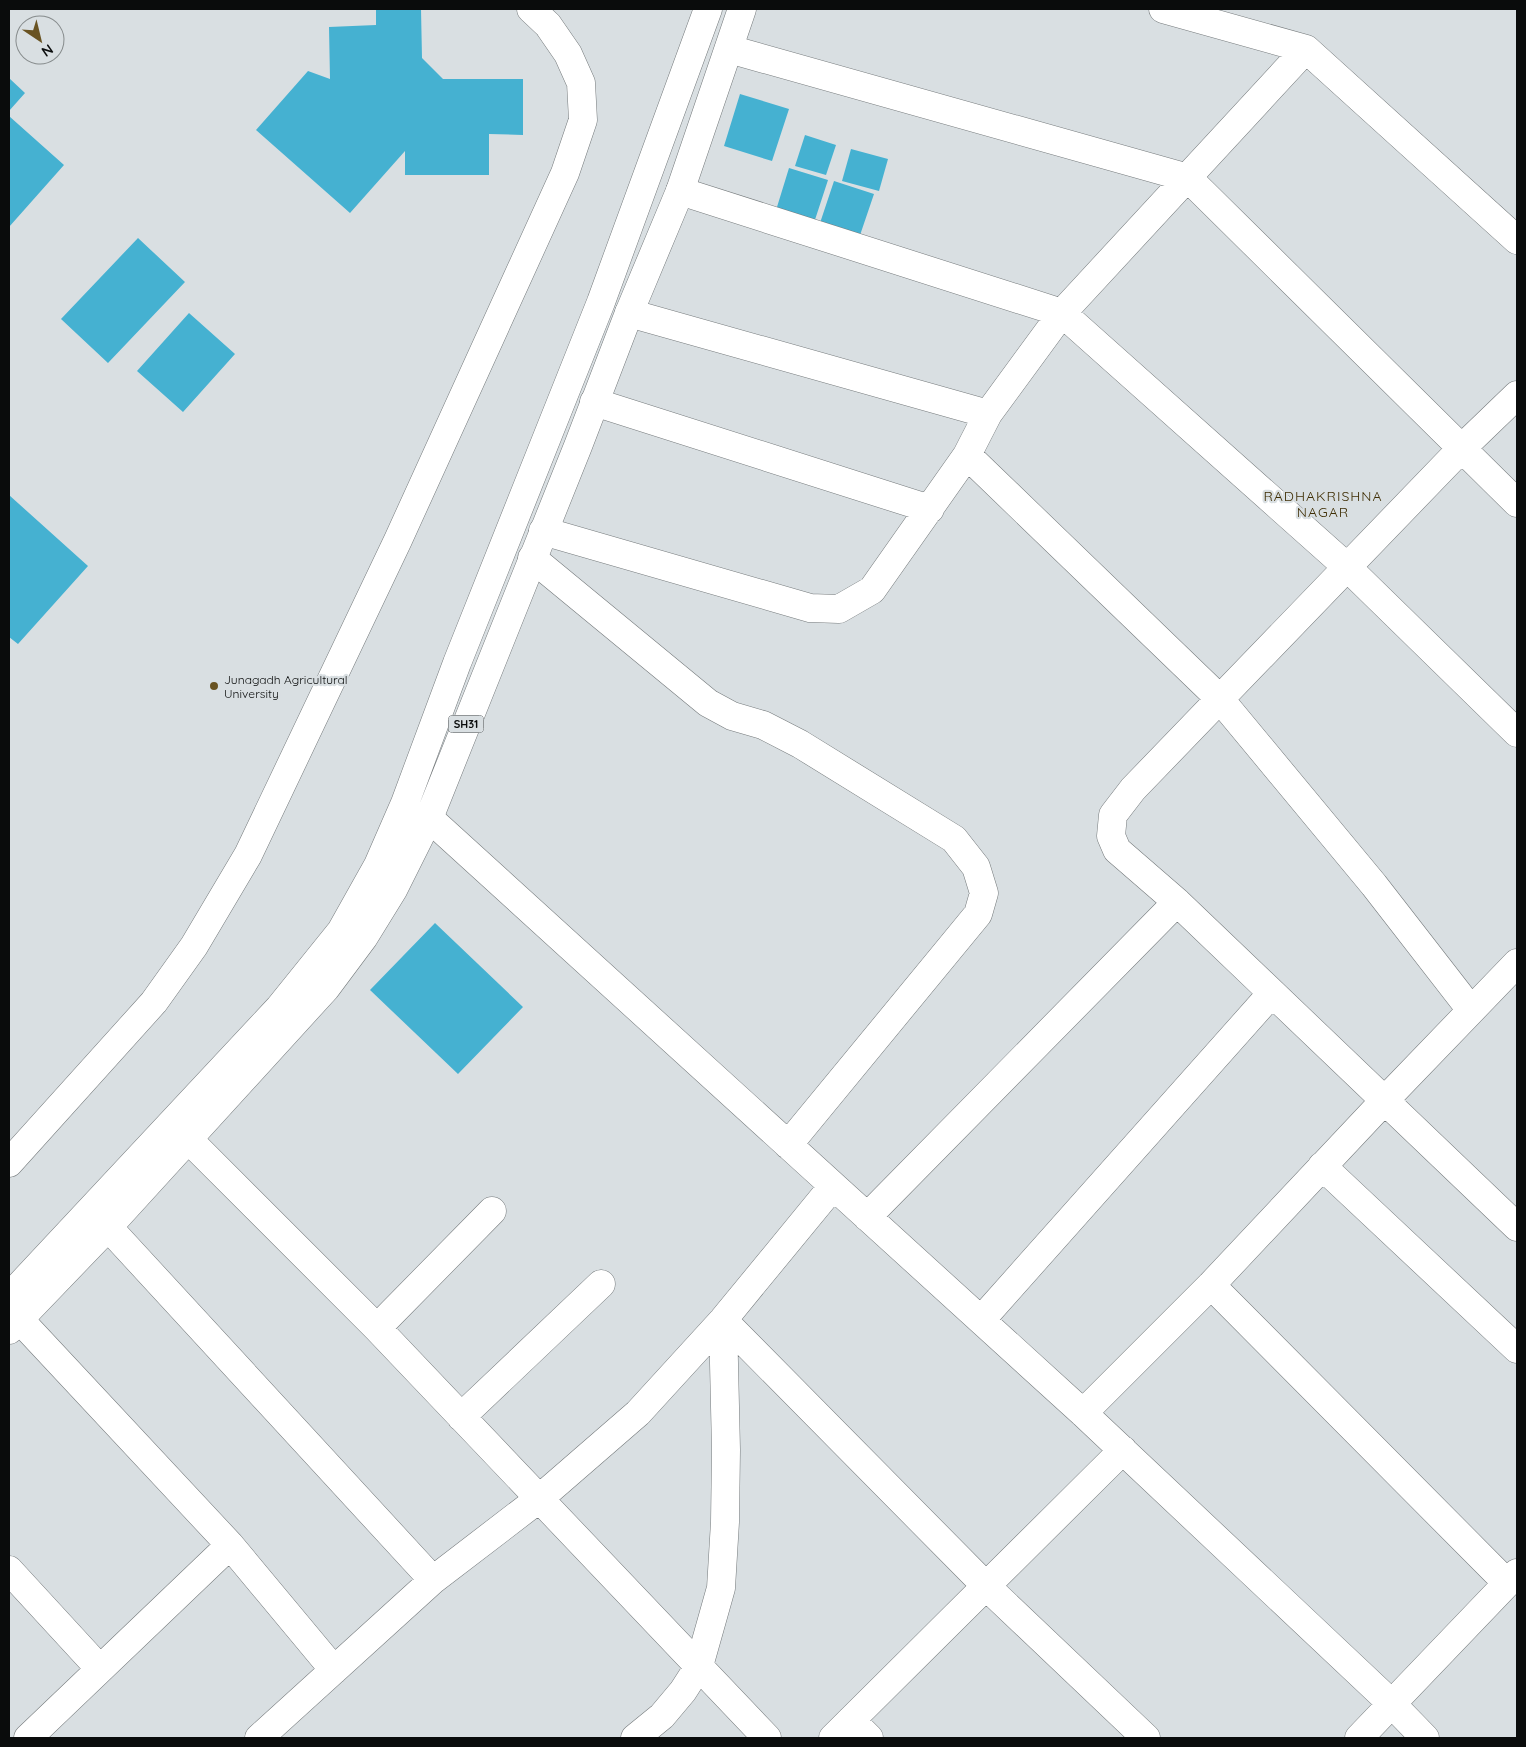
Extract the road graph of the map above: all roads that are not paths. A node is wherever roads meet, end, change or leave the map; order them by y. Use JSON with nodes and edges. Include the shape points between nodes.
{"nodes":[{"id":1,"x":531,"y":9,"type":"edge"},
{"id":2,"x":708,"y":9,"type":"edge"},
{"id":3,"x":742,"y":9,"type":"edge"},
{"id":4,"x":1163,"y":9,"type":"edge"},
{"id":5,"x":728,"y":49,"type":"junction"},
{"id":6,"x":1306,"y":49,"type":"junction"},
{"id":7,"x":1188,"y":178,"type":"junction"},
{"id":8,"x":680,"y":191,"type":"junction"},
{"id":9,"x":1517,"y":240,"type":"edge"},
{"id":10,"x":1062,"y":313,"type":"junction"},
{"id":11,"x":629,"y":314,"type":"junction"},
{"id":12,"x":1517,"y":395,"type":"edge"},
{"id":13,"x":594,"y":402,"type":"junction"},
{"id":14,"x":988,"y":414,"type":"junction"},
{"id":15,"x":1463,"y":447,"type":"junction"},
{"id":16,"x":967,"y":455,"type":"junction"},
{"id":17,"x":1517,"y":503,"type":"edge"},
{"id":18,"x":930,"y":509,"type":"junction"},
{"id":19,"x":543,"y":531,"type":"junction"},
{"id":20,"x":532,"y":558,"type":"junction"},
{"id":21,"x":1347,"y":567,"type":"junction"},
{"id":22,"x":1219,"y":698,"type":"junction"},
{"id":23,"x":1517,"y":733,"type":"edge"},
{"id":24,"x":428,"y":818,"type":"junction"},
{"id":25,"x":1177,"y":902,"type":"junction"},
{"id":26,"x":1517,"y":963,"type":"edge"},
{"id":27,"x":1272,"y":993,"type":"junction"},
{"id":28,"x":1471,"y":1010,"type":"junction"},
{"id":29,"x":1384,"y":1101,"type":"junction"},
{"id":30,"x":188,"y":1139,"type":"junction"},
{"id":31,"x":788,"y":1145,"type":"junction"},
{"id":32,"x":9,"y":1163,"type":"edge"},
{"id":33,"x":1322,"y":1166,"type":"junction"},
{"id":34,"x":834,"y":1186,"type":"junction"},
{"id":35,"x":492,"y":1211,"type":"dead end"},
{"id":36,"x":867,"y":1217,"type":"junction"},
{"id":37,"x":108,"y":1226,"type":"junction"},
{"id":38,"x":1517,"y":1227,"type":"edge"},
{"id":39,"x":601,"y":1284,"type":"dead end"},
{"id":40,"x":1211,"y":1285,"type":"junction"},
{"id":41,"x":12,"y":1315,"type":"edge"},
{"id":42,"x":723,"y":1320,"type":"junction"},
{"id":43,"x":981,"y":1320,"type":"junction"},
{"id":44,"x":377,"y":1328,"type":"junction"},
{"id":45,"x":1517,"y":1349,"type":"edge"},
{"id":46,"x":1083,"y":1413,"type":"junction"},
{"id":47,"x":461,"y":1417,"type":"junction"},
{"id":48,"x":1123,"y":1450,"type":"junction"},
{"id":49,"x":540,"y":1498,"type":"junction"},
{"id":50,"x":230,"y":1546,"type":"junction"},
{"id":51,"x":9,"y":1570,"type":"edge"},
{"id":52,"x":1512,"y":1578,"type":"edge"},
{"id":53,"x":433,"y":1580,"type":"junction"},
{"id":54,"x":986,"y":1586,"type":"junction"},
{"id":55,"x":699,"y":1666,"type":"junction"},
{"id":56,"x":100,"y":1669,"type":"junction"},
{"id":57,"x":334,"y":1670,"type":"junction"},
{"id":58,"x":1391,"y":1703,"type":"junction"},
{"id":59,"x":851,"y":1732,"type":"edge"},
{"id":60,"x":28,"y":1738,"type":"edge"},
{"id":61,"x":259,"y":1738,"type":"edge"},
{"id":62,"x":635,"y":1738,"type":"edge"},
{"id":63,"x":767,"y":1738,"type":"edge"},
{"id":64,"x":1146,"y":1738,"type":"edge"},
{"id":65,"x":1359,"y":1738,"type":"edge"},
{"id":66,"x":1425,"y":1738,"type":"edge"}],
"edges":[{"from":1,"to":32,"type":"street","via":[[548,25],[568,54],[581,84],[583,120],[565,172],[402,531],[248,855],[194,946],[154,1002]]},
{"from":2,"to":41,"type":"street","via":[[601,302],[378,865],[341,930],[279,1008]]},
{"from":3,"to":5,"type":"street","number":"SH31"},
{"from":4,"to":6,"type":"street"},
{"from":5,"to":7,"type":"street"},
{"from":5,"to":8,"type":"street","number":"SH31"},
{"from":6,"to":7,"type":"street"},
{"from":6,"to":9,"type":"street"},
{"from":7,"to":10,"type":"street"},
{"from":7,"to":15,"type":"street"},
{"from":8,"to":10,"type":"street"},
{"from":8,"to":11,"type":"street","number":"SH31"},
{"from":10,"to":14,"type":"street"},
{"from":10,"to":21,"type":"street"},
{"from":11,"to":13,"type":"street","number":"SH31"},
{"from":11,"to":14,"type":"street"},
{"from":12,"to":15,"type":"street"},
{"from":13,"to":18,"type":"street"},
{"from":13,"to":19,"type":"street","number":"SH31"},
{"from":14,"to":16,"type":"street"},
{"from":15,"to":17,"type":"street"},
{"from":15,"to":21,"type":"street"},
{"from":16,"to":18,"type":"street"},
{"from":16,"to":22,"type":"street"},
{"from":18,"to":19,"type":"street","via":[[872,590],[839,609],[810,608]]},
{"from":19,"to":20,"type":"street","number":"SH31"},
{"from":20,"to":24,"type":"street","number":"SH31"},
{"from":20,"to":31,"type":"street","via":[[708,703],[800,744],[954,839],[976,867],[984,893],[978,914]]},
{"from":21,"to":22,"type":"street"},
{"from":21,"to":23,"type":"street"},
{"from":22,"to":25,"type":"street","via":[[1133,788],[1114,815],[1111,836],[1117,850]]},
{"from":22,"to":28,"type":"street","via":[[1374,885]]},
{"from":24,"to":30,"type":"street","number":"SH31","via":[[393,890],[364,937],[326,988]]},
{"from":24,"to":31,"type":"street"},
{"from":25,"to":27,"type":"street"},
{"from":25,"to":36,"type":"street"},
{"from":26,"to":28,"type":"street"},
{"from":27,"to":29,"type":"street"},
{"from":27,"to":43,"type":"street"},
{"from":28,"to":29,"type":"street"},
{"from":29,"to":33,"type":"street"},
{"from":29,"to":38,"type":"street"},
{"from":30,"to":37,"type":"street","number":"SH31"},
{"from":30,"to":44,"type":"street"},
{"from":31,"to":34,"type":"street"},
{"from":33,"to":40,"type":"street"},
{"from":33,"to":45,"type":"street"},
{"from":34,"to":36,"type":"street"},
{"from":34,"to":42,"type":"street"},
{"from":35,"to":44,"type":"street"},
{"from":36,"to":43,"type":"street"},
{"from":37,"to":41,"type":"street","number":"SH31"},
{"from":37,"to":53,"type":"street"},
{"from":39,"to":47,"type":"street"},
{"from":40,"to":46,"type":"street"},
{"from":40,"to":52,"type":"street"},
{"from":41,"to":50,"type":"street"},
{"from":42,"to":49,"type":"street","via":[[638,1413]]},
{"from":42,"to":54,"type":"street"},
{"from":42,"to":55,"type":"street","via":[[726,1450],[721,1588]]},
{"from":43,"to":46,"type":"street"},
{"from":44,"to":47,"type":"street"},
{"from":46,"to":48,"type":"street"},
{"from":47,"to":49,"type":"street"},
{"from":48,"to":54,"type":"street"},
{"from":48,"to":58,"type":"street"},
{"from":49,"to":53,"type":"street"},
{"from":49,"to":55,"type":"street"},
{"from":50,"to":56,"type":"street"},
{"from":50,"to":57,"type":"street"},
{"from":51,"to":56,"type":"street"},
{"from":52,"to":58,"type":"street"},
{"from":53,"to":57,"type":"street"},
{"from":54,"to":59,"type":"street"},
{"from":54,"to":64,"type":"street"},
{"from":55,"to":62,"type":"street","via":[[662,1716]]},
{"from":55,"to":63,"type":"street"},
{"from":56,"to":60,"type":"street"},
{"from":57,"to":61,"type":"street"},
{"from":58,"to":65,"type":"street"},
{"from":58,"to":66,"type":"street"}]}
